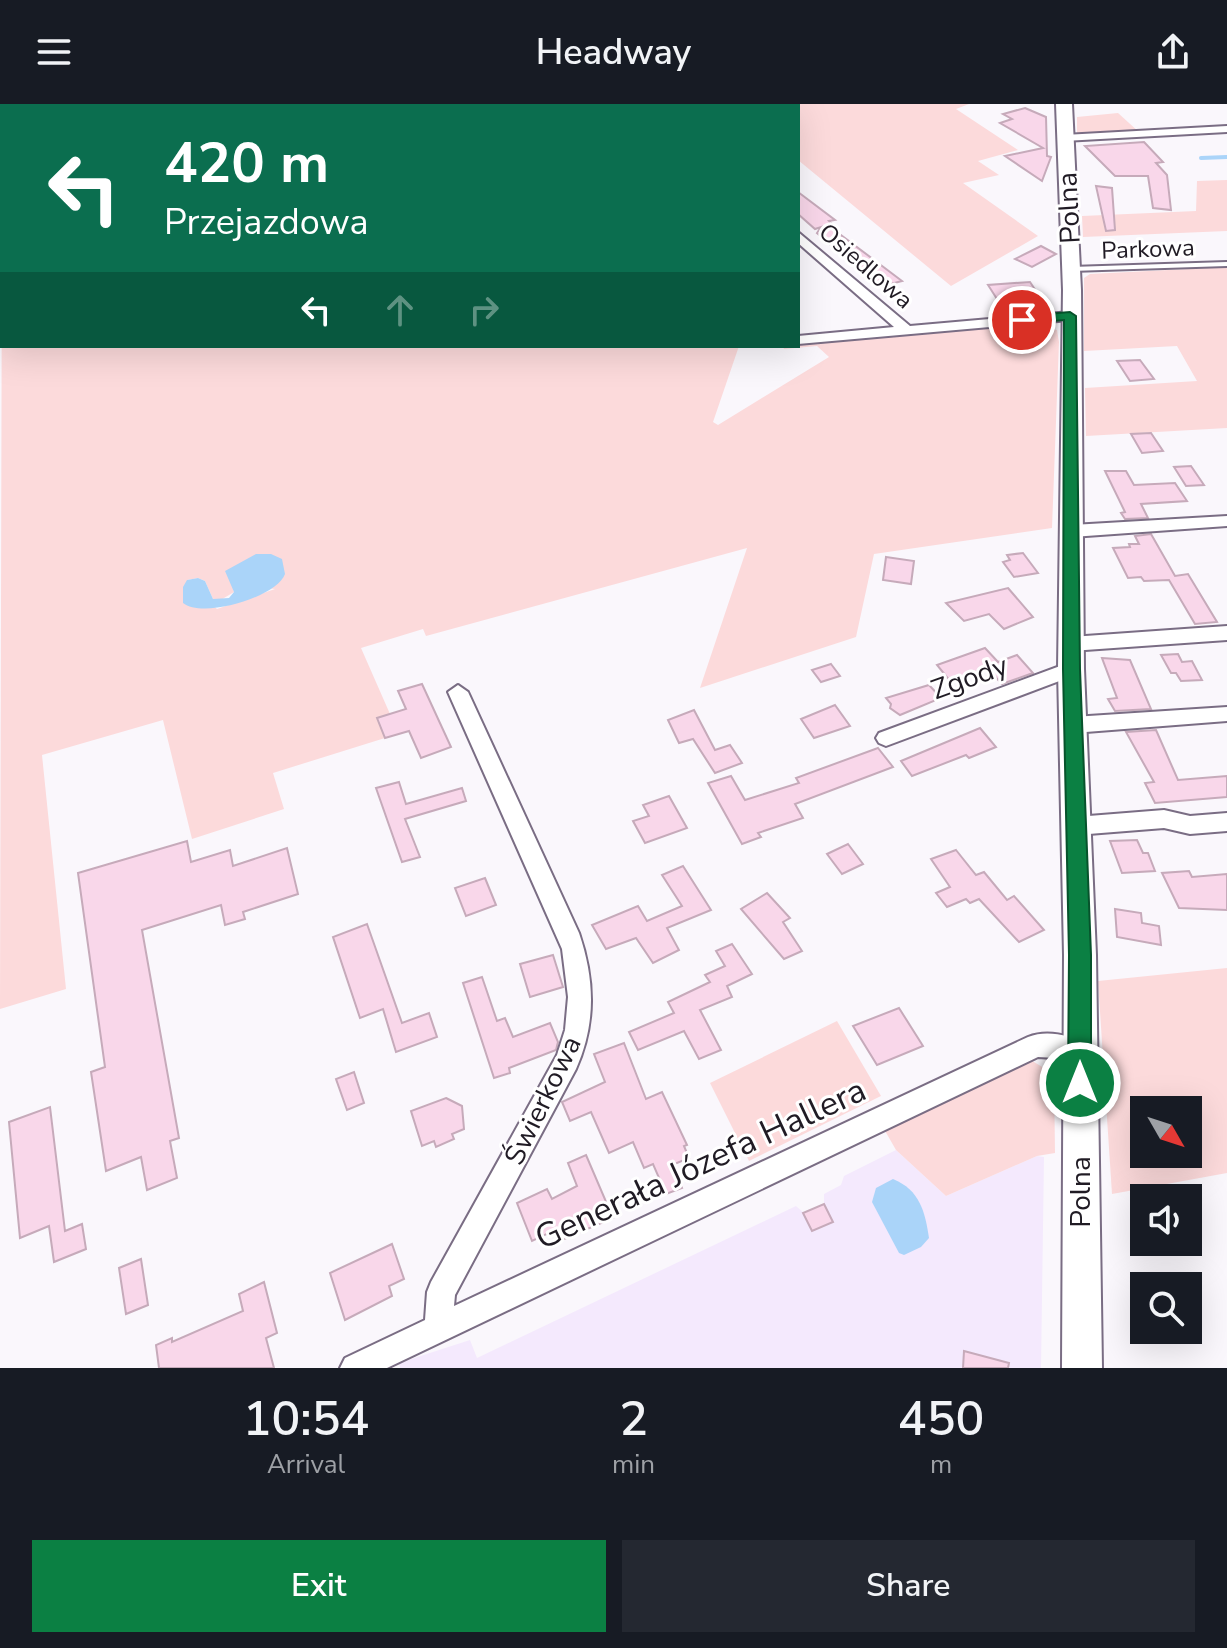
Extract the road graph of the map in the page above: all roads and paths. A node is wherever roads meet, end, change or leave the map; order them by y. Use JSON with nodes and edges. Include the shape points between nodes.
{"nodes":[{"id":1,"x":1064,"y":104,"type":"edge"},
{"id":2,"x":1227,"y":129,"type":"edge"},
{"id":3,"x":1064,"y":138,"type":"junction"},
{"id":4,"x":800,"y":238,"type":"edge"},
{"id":5,"x":1227,"y":264,"type":"edge"},
{"id":6,"x":1071,"y":269,"type":"junction"},
{"id":7,"x":1070,"y":316,"type":"junction"},
{"id":8,"x":906,"y":330,"type":"junction"},
{"id":9,"x":800,"y":340,"type":"edge"},
{"id":10,"x":1227,"y":521,"type":"edge"},
{"id":11,"x":1072,"y":531,"type":"junction"},
{"id":12,"x":1227,"y":633,"type":"edge"},
{"id":13,"x":1071,"y":656,"type":"junction"},
{"id":14,"x":458,"y":692,"type":"dead end"},
{"id":15,"x":1227,"y":714,"type":"edge"},
{"id":16,"x":1073,"y":725,"type":"junction"},
{"id":17,"x":886,"y":738,"type":"dead end"},
{"id":18,"x":1227,"y":822,"type":"edge"},
{"id":19,"x":1076,"y":826,"type":"junction"},
{"id":20,"x":1079,"y":1051,"type":"junction"},
{"id":21,"x":439,"y":1326,"type":"junction"},
{"id":22,"x":355,"y":1368,"type":"edge"},
{"id":23,"x":1082,"y":1368,"type":"edge"}],
"edges":[{"from":1,"to":3,"type":"street","name":"Polna"},
{"from":2,"to":3,"type":"street"},
{"from":3,"to":6,"type":"street","name":"Polna"},
{"from":4,"to":8,"type":"street","name":"Osiedlowa"},
{"from":5,"to":6,"type":"lane","name":"Parkowa"},
{"from":6,"to":7,"type":"street","name":"Polna"},
{"from":7,"to":8,"type":"street"},
{"from":7,"to":11,"type":"street","name":"Polna"},
{"from":8,"to":9,"type":"street"},
{"from":10,"to":11,"type":"street"},
{"from":11,"to":13,"type":"street","name":"Polna"},
{"from":12,"to":13,"type":"street","name":"Zgody"},
{"from":13,"to":16,"type":"street","name":"Polna"},
{"from":13,"to":17,"type":"street","name":"Zgody"},
{"from":14,"to":21,"type":"street","name":"Świerkowa","via":[[575,950],[581,999],[571,1053],[441,1292]]},
{"from":15,"to":16,"type":"street"},
{"from":16,"to":19,"type":"street","name":"Polna"},
{"from":18,"to":19,"type":"street","via":[[1190,825],[1164,819]]},
{"from":19,"to":20,"type":"street","name":"Polna"},
{"from":20,"to":21,"type":"street","name":"Generała Józefa Hallera","via":[[1037,1045]]},
{"from":20,"to":23,"type":"street","name":"Polna"},
{"from":21,"to":22,"type":"street","name":"Generała Józefa Hallera"}]}
